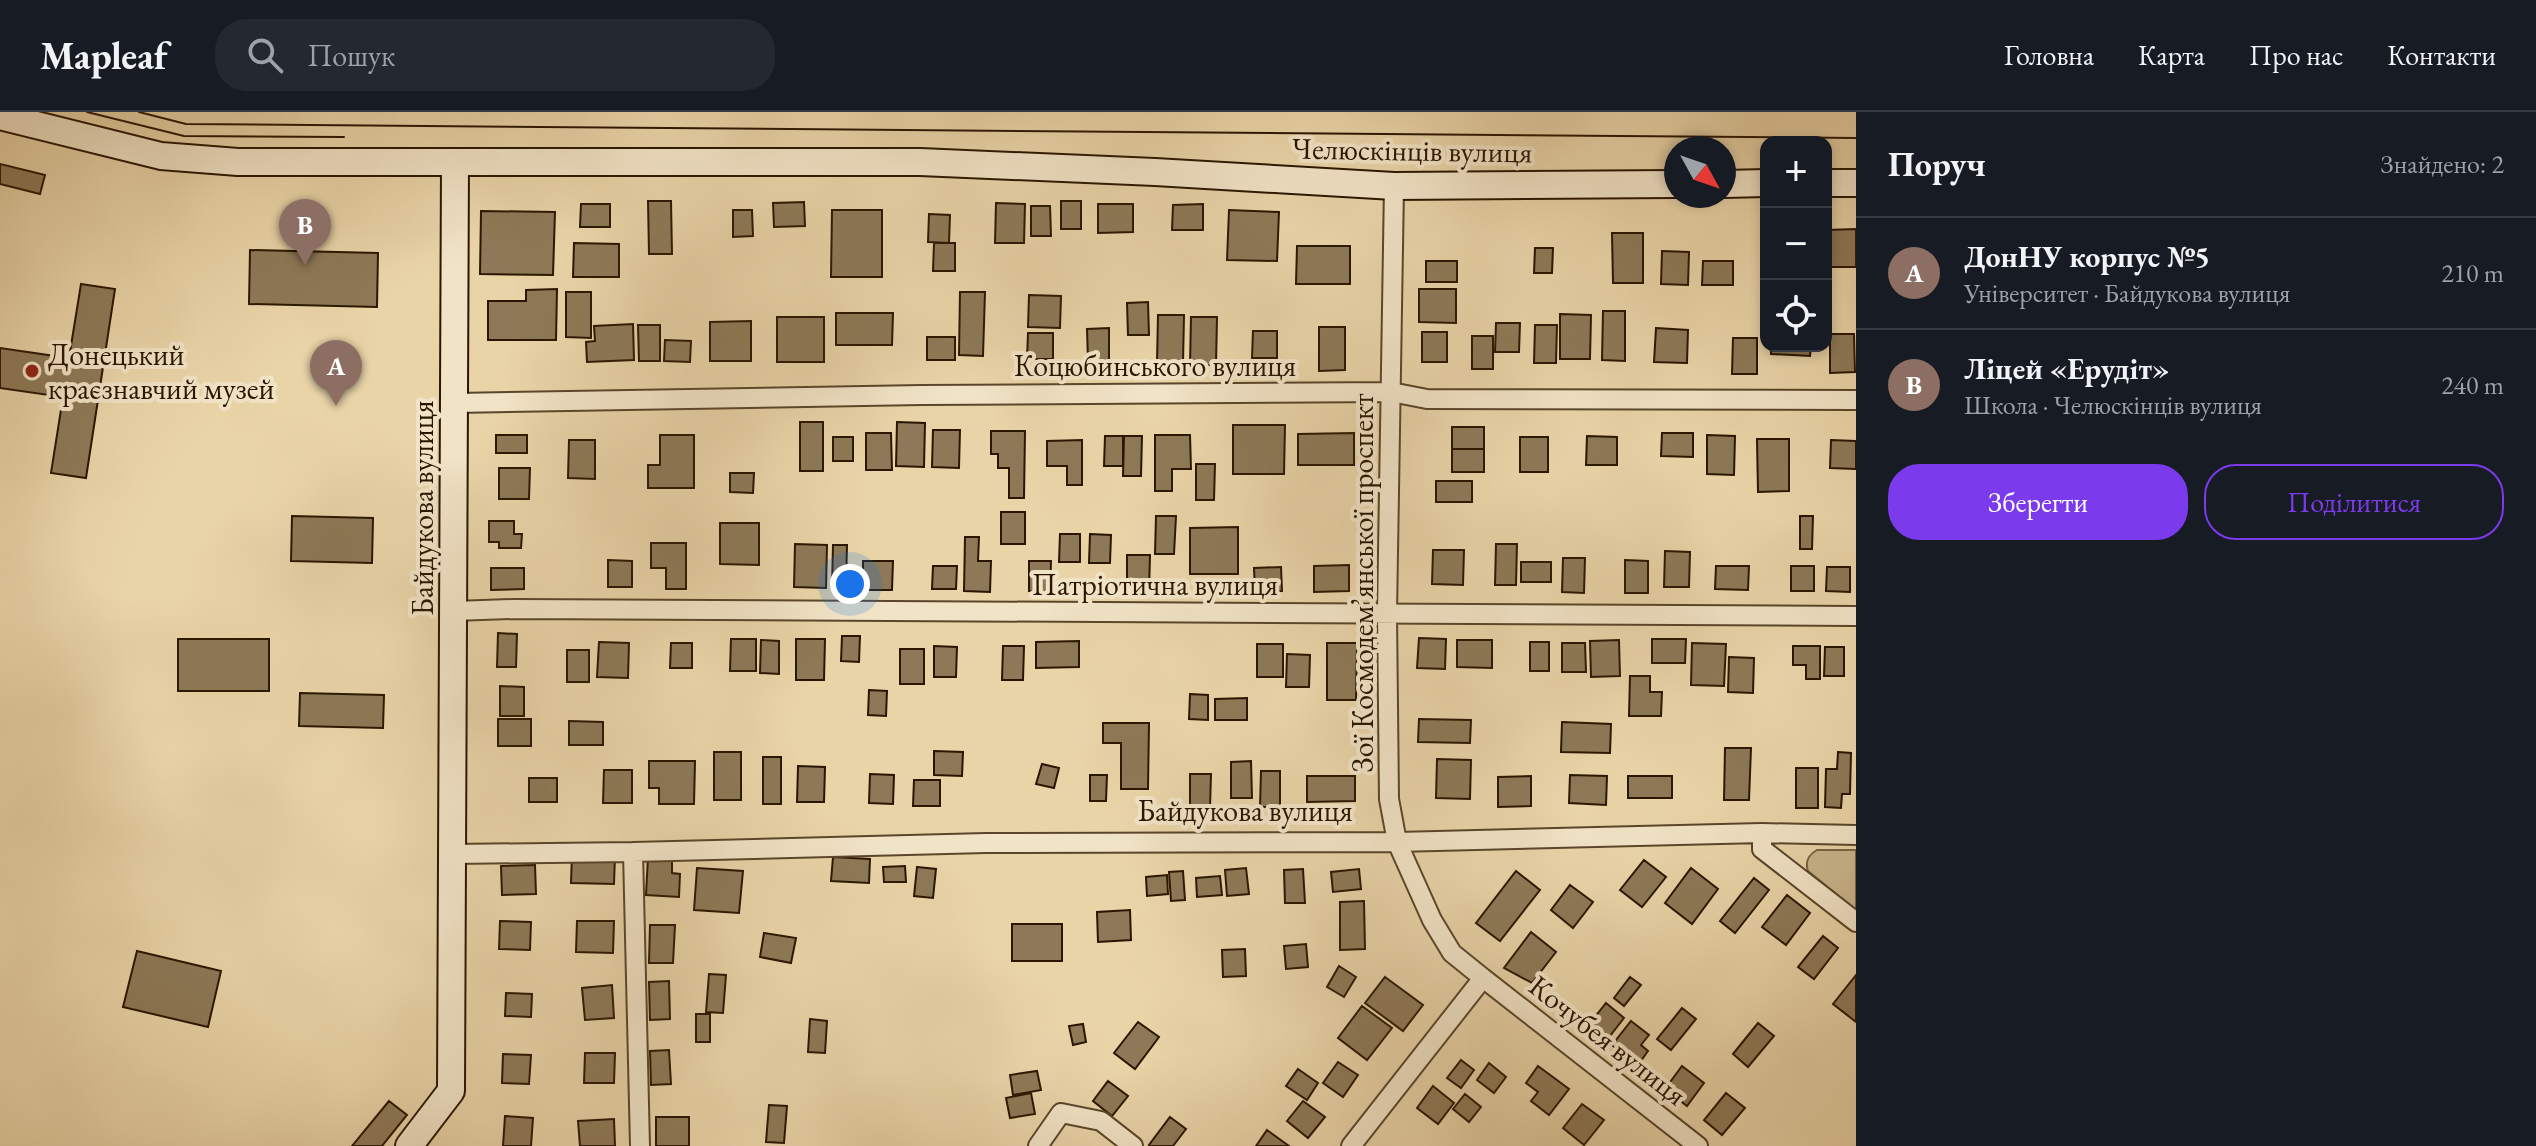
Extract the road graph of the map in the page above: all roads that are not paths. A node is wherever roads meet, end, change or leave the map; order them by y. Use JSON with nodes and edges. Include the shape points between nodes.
{"nodes":[{"id":1,"x":0,"y":116,"type":"edge"},
{"id":2,"x":455,"y":162,"type":"junction"},
{"id":3,"x":1760,"y":183,"type":"edge"},
{"id":4,"x":1832,"y":183,"type":"edge"},
{"id":5,"x":1856,"y":183,"type":"edge"},
{"id":6,"x":1664,"y":184,"type":"edge"},
{"id":7,"x":1736,"y":184,"type":"edge"},
{"id":8,"x":1394,"y":186,"type":"junction"},
{"id":9,"x":1391,"y":392,"type":"junction"},
{"id":10,"x":1856,"y":400,"type":"edge"},
{"id":11,"x":455,"y":403,"type":"junction"},
{"id":12,"x":454,"y":611,"type":"junction"},
{"id":13,"x":1387,"y":614,"type":"junction"},
{"id":14,"x":1856,"y":616,"type":"edge"},
{"id":15,"x":1762,"y":833,"type":"junction"},
{"id":16,"x":1856,"y":835,"type":"edge"},
{"id":17,"x":1397,"y":842,"type":"junction"},
{"id":18,"x":633,"y":852,"type":"junction"},
{"id":19,"x":452,"y":854,"type":"junction"},
{"id":20,"x":1856,"y":922,"type":"edge"},
{"id":21,"x":1483,"y":978,"type":"junction"},
{"id":22,"x":409,"y":1146,"type":"edge"},
{"id":23,"x":640,"y":1146,"type":"edge"},
{"id":24,"x":1038,"y":1146,"type":"edge"},
{"id":25,"x":1133,"y":1146,"type":"edge"},
{"id":26,"x":1351,"y":1146,"type":"edge"},
{"id":27,"x":1698,"y":1146,"type":"edge"}],
"edges":[{"from":1,"to":2,"type":"main road","name":"Челюскінців вулиця","via":[[161,156],[238,162]]},
{"from":2,"to":8,"type":"main road","name":"Челюскінців вулиця","via":[[920,162]]},
{"from":2,"to":11,"type":"main road","name":"Байдукова вулиця"},
{"from":3,"to":7,"type":"main road"},
{"from":4,"to":5,"type":"main road"},
{"from":6,"to":8,"type":"main road","name":"Челюскінців вулиця"},
{"from":8,"to":9,"type":"street","name":"Зої Космодем’янської проспект"},
{"from":9,"to":10,"type":"street","name":"Коцюбинського вулиця","via":[[1427,399]]},
{"from":9,"to":11,"type":"street","name":"Коцюбинського вулиця"},
{"from":9,"to":13,"type":"street","name":"Зої Космодем’янської проспект"},
{"from":11,"to":12,"type":"main road","name":"Байдукова вулиця"},
{"from":12,"to":13,"type":"street","name":"Патріотична вулиця"},
{"from":12,"to":19,"type":"main road","name":"Байдукова вулиця"},
{"from":13,"to":14,"type":"street","name":"Патріотична вулиця"},
{"from":13,"to":17,"type":"street","name":"Зої Космодем’янської проспект","via":[[1389,799]]},
{"from":15,"to":16,"type":"street","name":"Байдукова вулиця"},
{"from":15,"to":17,"type":"street","name":"Байдукова вулиця"},
{"from":15,"to":20,"type":"street","via":[[1762,849]]},
{"from":17,"to":18,"type":"street","name":"Байдукова вулиця","via":[[986,843]]},
{"from":17,"to":21,"type":"street","name":"Зої Космодем’янської проспект","via":[[1438,931],[1452,953]]},
{"from":18,"to":19,"type":"street","name":"Байдукова вулиця"},
{"from":18,"to":23,"type":"street"},
{"from":19,"to":22,"type":"main road","name":"Байдукова вулиця","via":[[451,1091]]},
{"from":21,"to":26,"type":"street"},
{"from":21,"to":27,"type":"street","name":"Кочубея вулиця"},
{"from":24,"to":25,"type":"street","via":[[1061,1113],[1101,1121]]}]}
